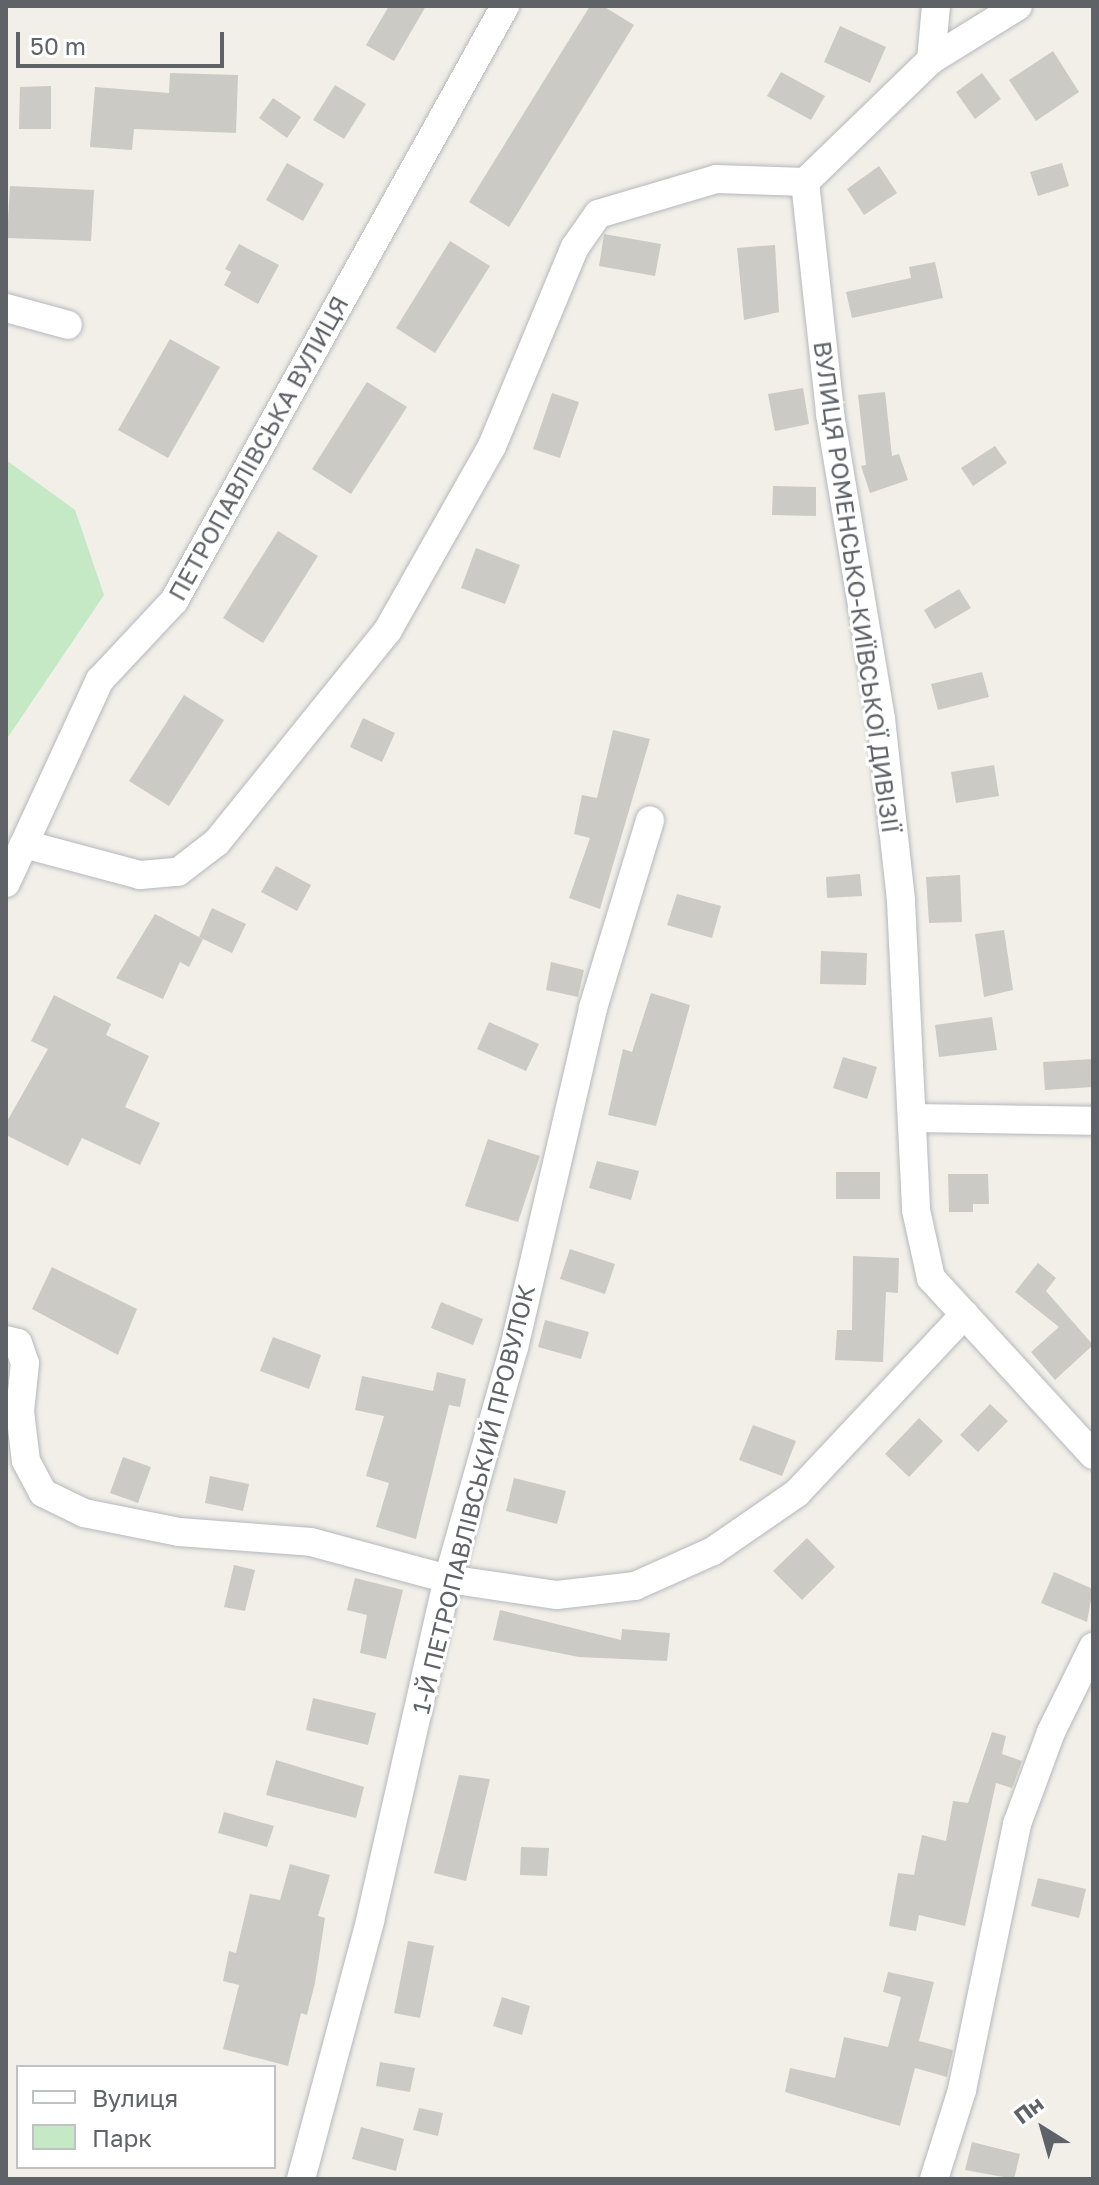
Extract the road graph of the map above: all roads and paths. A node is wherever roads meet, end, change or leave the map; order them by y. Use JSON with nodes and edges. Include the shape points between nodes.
{"nodes":[{"id":1,"x":505,"y":6,"type":"edge"},
{"id":2,"x":936,"y":6,"type":"edge"},
{"id":3,"x":1018,"y":6,"type":"edge"},
{"id":4,"x":931,"y":60,"type":"junction"},
{"id":5,"x":805,"y":182,"type":"junction"},
{"id":6,"x":6,"y":308,"type":"edge"},
{"id":7,"x":68,"y":325,"type":"dead end"},
{"id":8,"x":650,"y":820,"type":"dead end"},
{"id":9,"x":24,"y":844,"type":"junction"},
{"id":10,"x":6,"y":883,"type":"edge"},
{"id":11,"x":912,"y":1118,"type":"junction"},
{"id":12,"x":1093,"y":1121,"type":"edge"},
{"id":13,"x":965,"y":1314,"type":"junction"},
{"id":14,"x":6,"y":1340,"type":"edge"},
{"id":15,"x":1093,"y":1455,"type":"edge"},
{"id":16,"x":448,"y":1579,"type":"junction"},
{"id":17,"x":1093,"y":1647,"type":"edge"},
{"id":18,"x":301,"y":2179,"type":"edge"},
{"id":19,"x":934,"y":2179,"type":"edge"}],
"edges":[{"from":1,"to":9,"type":"street","name":"ПЕТРОПАВЛІВСЬКА ВУЛИЦЯ","via":[[174,601],[100,680]]},
{"from":2,"to":4,"type":"street"},
{"from":3,"to":4,"type":"street"},
{"from":4,"to":5,"type":"street"},
{"from":5,"to":9,"type":"street","via":[[716,179],[598,214],[575,247],[492,446],[388,630],[217,842],[178,872],[140,875]]},
{"from":5,"to":11,"type":"street","name":"ВУЛИЦЯ РОМЕНСЬКО-КИЇВСЬКОЇ ДИВІЗІЇ","via":[[830,414],[881,719],[901,901]]},
{"from":6,"to":7,"type":"street"},
{"from":8,"to":16,"type":"street","name":"1-Й ПЕТРОПАВЛІВСЬКИЙ ПРОВУЛОК","via":[[593,1008],[514,1348]]},
{"from":9,"to":10,"type":"street","name":"ПЕТРОПАВЛІВСЬКА ВУЛИЦЯ"},
{"from":11,"to":12,"type":"street"},
{"from":11,"to":13,"type":"street","name":"ВУЛИЦЯ РОМЕНСЬКО-КИЇВСЬКОЇ ДИВІЗІЇ","via":[[916,1210],[931,1278]]},
{"from":13,"to":15,"type":"street","name":"ВУЛИЦЯ РОМЕНСЬКО-КИЇВСЬКОЇ ДИВІЗІЇ"},
{"from":13,"to":16,"type":"street","via":[[797,1493],[713,1551],[635,1586],[557,1595]]},
{"from":14,"to":16,"type":"street","via":[[18,1343],[25,1363],[20,1411],[26,1461],[43,1493],[84,1513],[125,1523],[311,1542]]},
{"from":16,"to":18,"type":"street","name":"1-Й ПЕТРОПАВЛІВСЬКИЙ ПРОВУЛОК","via":[[370,1921]]},
{"from":17,"to":19,"type":"street","via":[[1051,1732],[1017,1824],[962,2090]]}]}
